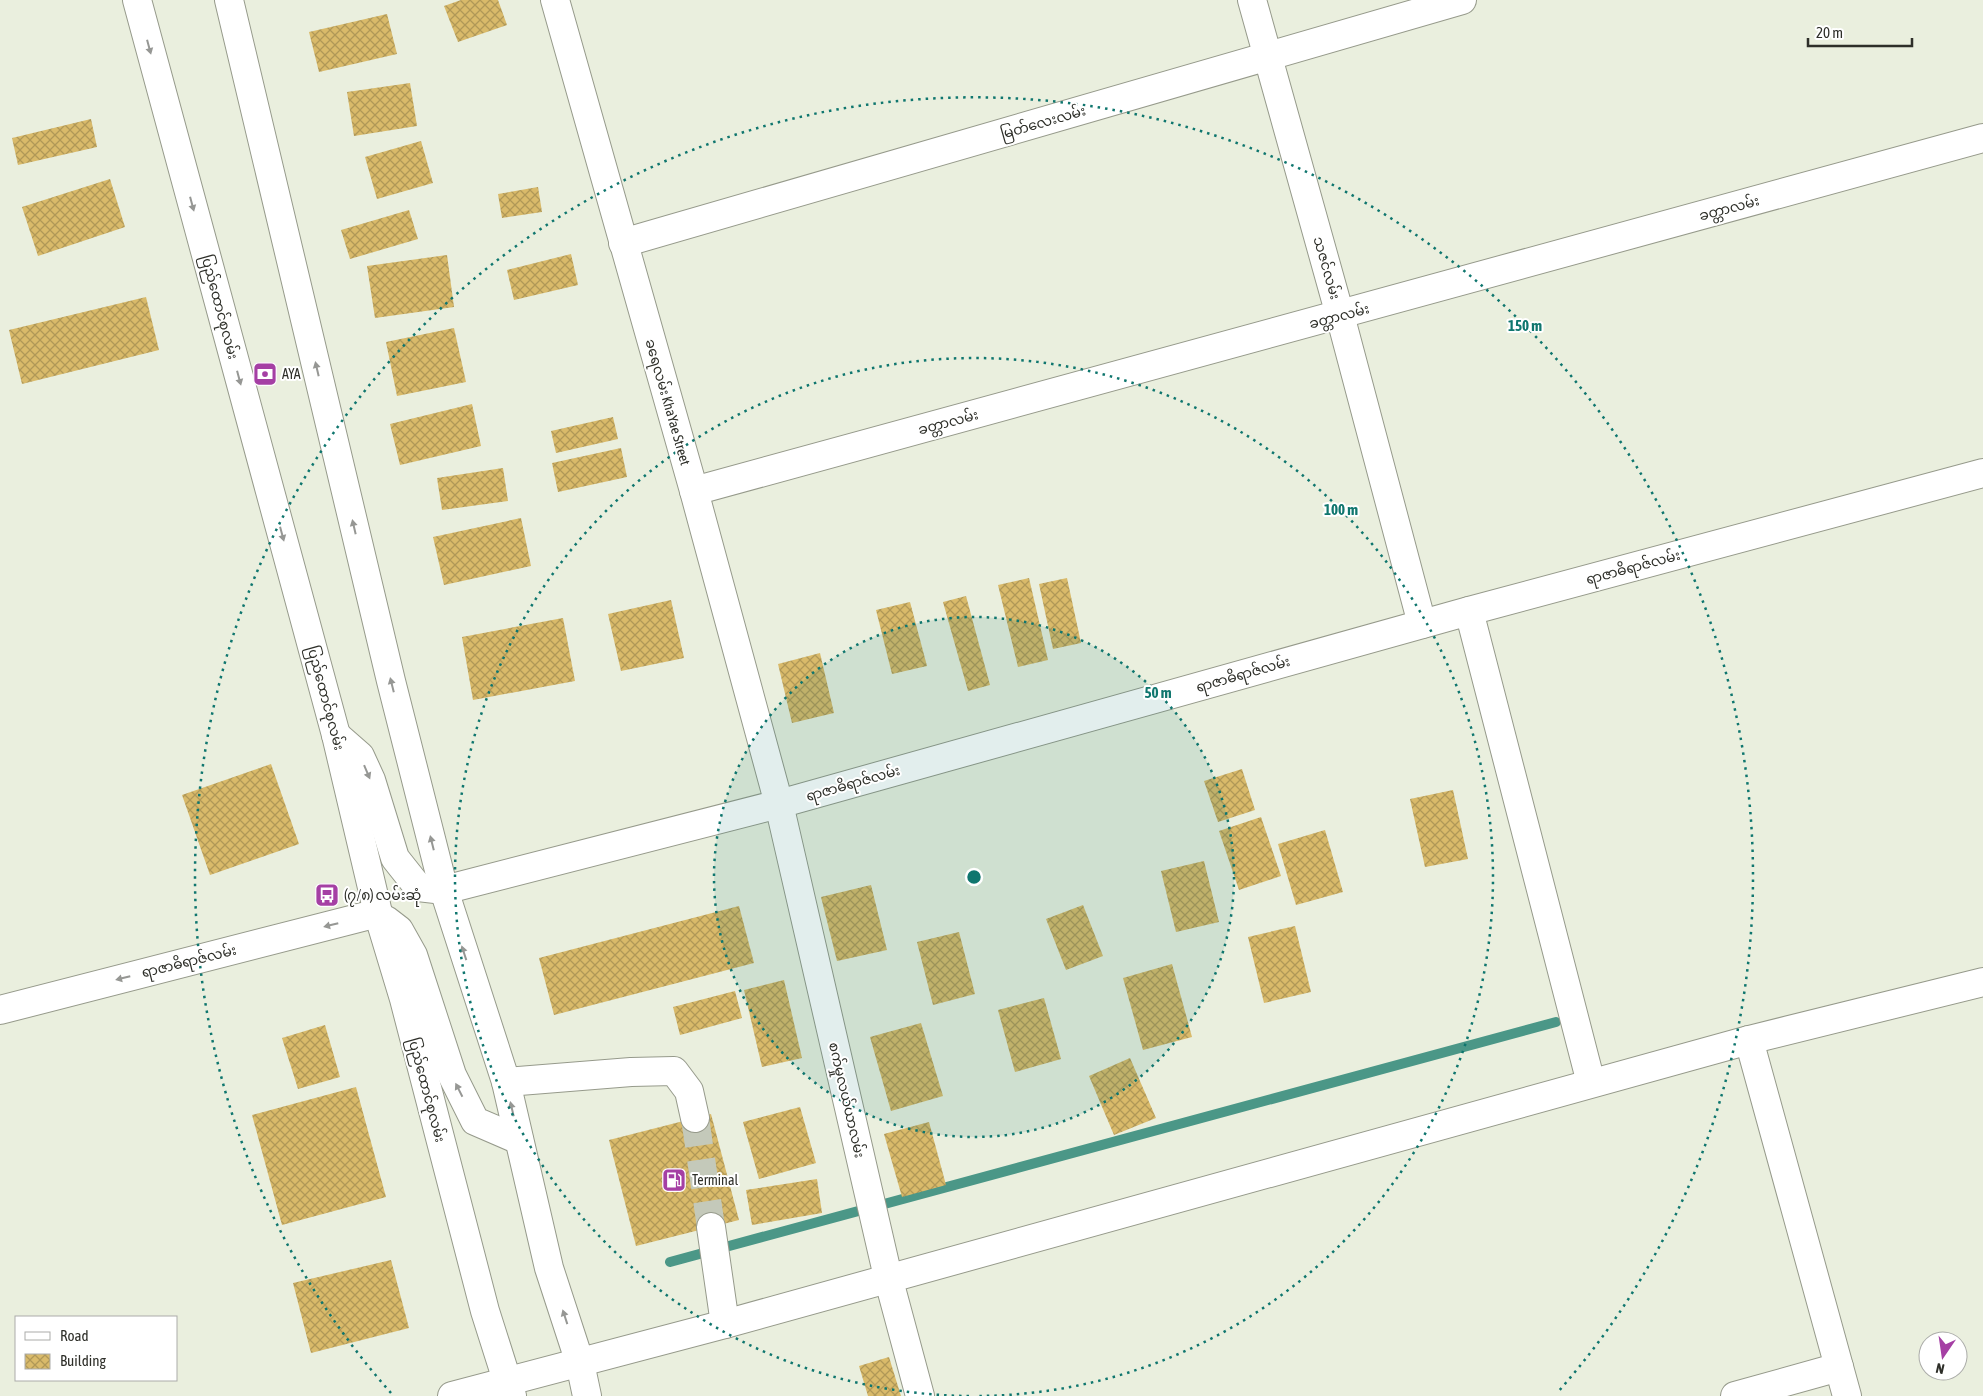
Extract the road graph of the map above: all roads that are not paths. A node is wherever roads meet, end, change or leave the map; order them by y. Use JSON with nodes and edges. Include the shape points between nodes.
{"nodes":[{"id":1,"x":137,"y":0,"type":"edge"},
{"id":2,"x":229,"y":0,"type":"edge"},
{"id":3,"x":555,"y":0,"type":"edge"},
{"id":4,"x":1252,"y":0,"type":"edge"},
{"id":5,"x":1462,"y":0,"type":"edge"},
{"id":6,"x":1268,"y":57,"type":"junction"},
{"id":7,"x":1983,"y":138,"type":"edge"},
{"id":8,"x":623,"y":243,"type":"junction"},
{"id":9,"x":1340,"y":315,"type":"junction"},
{"id":10,"x":1983,"y":473,"type":"edge"},
{"id":11,"x":694,"y":491,"type":"junction"},
{"id":12,"x":1469,"y":611,"type":"junction"},
{"id":13,"x":1422,"y":624,"type":"junction"},
{"id":14,"x":336,"y":735,"type":"junction"},
{"id":15,"x":779,"y":804,"type":"junction"},
{"id":16,"x":444,"y":890,"type":"junction"},
{"id":17,"x":378,"y":912,"type":"junction"},
{"id":18,"x":1983,"y":982,"type":"edge"},
{"id":19,"x":0,"y":1010,"type":"edge"},
{"id":20,"x":1749,"y":1040,"type":"junction"},
{"id":21,"x":506,"y":1082,"type":"junction"},
{"id":22,"x":1591,"y":1084,"type":"junction"},
{"id":23,"x":695,"y":1118,"type":"tunnel mouth"},
{"id":24,"x":519,"y":1140,"type":"junction"},
{"id":25,"x":711,"y":1227,"type":"tunnel mouth"},
{"id":26,"x":888,"y":1278,"type":"junction"},
{"id":27,"x":725,"y":1324,"type":"junction"},
{"id":28,"x":580,"y":1363,"type":"junction"},
{"id":29,"x":1839,"y":1367,"type":"junction"},
{"id":30,"x":510,"y":1389,"type":"edge"},
{"id":31,"x":452,"y":1396,"type":"edge"},
{"id":32,"x":587,"y":1396,"type":"edge"},
{"id":33,"x":920,"y":1396,"type":"edge"},
{"id":34,"x":1735,"y":1396,"type":"edge"},
{"id":35,"x":1847,"y":1396,"type":"edge"}],
"edges":[{"from":1,"to":14,"type":"street","name":"ပြည်ထောင်စုလမ်း","one_way":true},
{"from":16,"to":2,"type":"street","one_way":true},
{"from":3,"to":8,"type":"street","name":"ခရေလမ်း KhaYae Street"},
{"from":4,"to":6,"type":"street","name":"သဇင်လမ်း"},
{"from":5,"to":6,"type":"street","name":"မြတ်လေးလမ်း"},
{"from":6,"to":8,"type":"street","name":"မြတ်လေးလမ်း"},
{"from":6,"to":9,"type":"street","name":"သဇင်လမ်း"},
{"from":7,"to":9,"type":"street","name":"ခတ္တာလမ်း"},
{"from":8,"to":11,"type":"street","name":"ခရေလမ်း KhaYae Street"},
{"from":9,"to":11,"type":"street","name":"ခတ္တာလမ်း"},
{"from":9,"to":13,"type":"street","name":"သဇင်လမ်း"},
{"from":10,"to":12,"type":"street","name":"ရာဇာဓိရာဇ်လမ်း"},
{"from":11,"to":15,"type":"street","name":"ခရေလမ်း KhaYae Street"},
{"from":12,"to":13,"type":"street","name":"ရာဇာဓိရာဇ်လမ်း"},
{"from":12,"to":22,"type":"street"},
{"from":13,"to":15,"type":"street","name":"ရာဇာဓိရာဇ်လမ်း"},
{"from":14,"to":16,"type":"street","one_way":true,"via":[[360,756],[371,780],[395,858],[418,887]]},
{"from":14,"to":17,"type":"street","name":"ပြည်ထောင်စုလမ်း"},
{"from":15,"to":16,"type":"street","name":"ရာဇာဓိရာဇ်လမ်း"},
{"from":15,"to":26,"type":"street","name":"စက်မှုလယ်ယာလမ်း"},
{"from":21,"to":16,"type":"street","one_way":true},
{"from":17,"to":19,"type":"street","name":"ရာဇာဓိရာဇ်လမ်း","one_way":true},
{"from":24,"to":17,"type":"street","one_way":true,"via":[[475,1121],[452,1075],[413,955],[399,930]]},
{"from":17,"to":30,"type":"street","name":"ပြည်ထောင်စုလမ်း","via":[[404,999],[485,1311]]},
{"from":18,"to":20,"type":"street"},
{"from":20,"to":22,"type":"street"},
{"from":20,"to":29,"type":"street"},
{"from":21,"to":23,"type":"street","via":[[674,1071],[689,1091]]},
{"from":24,"to":21,"type":"street","one_way":true},
{"from":22,"to":26,"type":"street"},
{"from":28,"to":24,"type":"street","one_way":true,"via":[[549,1268]]},
{"from":25,"to":27,"type":"street"},
{"from":26,"to":27,"type":"street"},
{"from":26,"to":33,"type":"street","name":"စက်မှုလယ်ယာလမ်း"},
{"from":27,"to":28,"type":"street"},
{"from":28,"to":30,"type":"street"},
{"from":28,"to":32,"type":"street"},
{"from":29,"to":34,"type":"street"},
{"from":29,"to":35,"type":"street"},
{"from":30,"to":31,"type":"street"}]}
